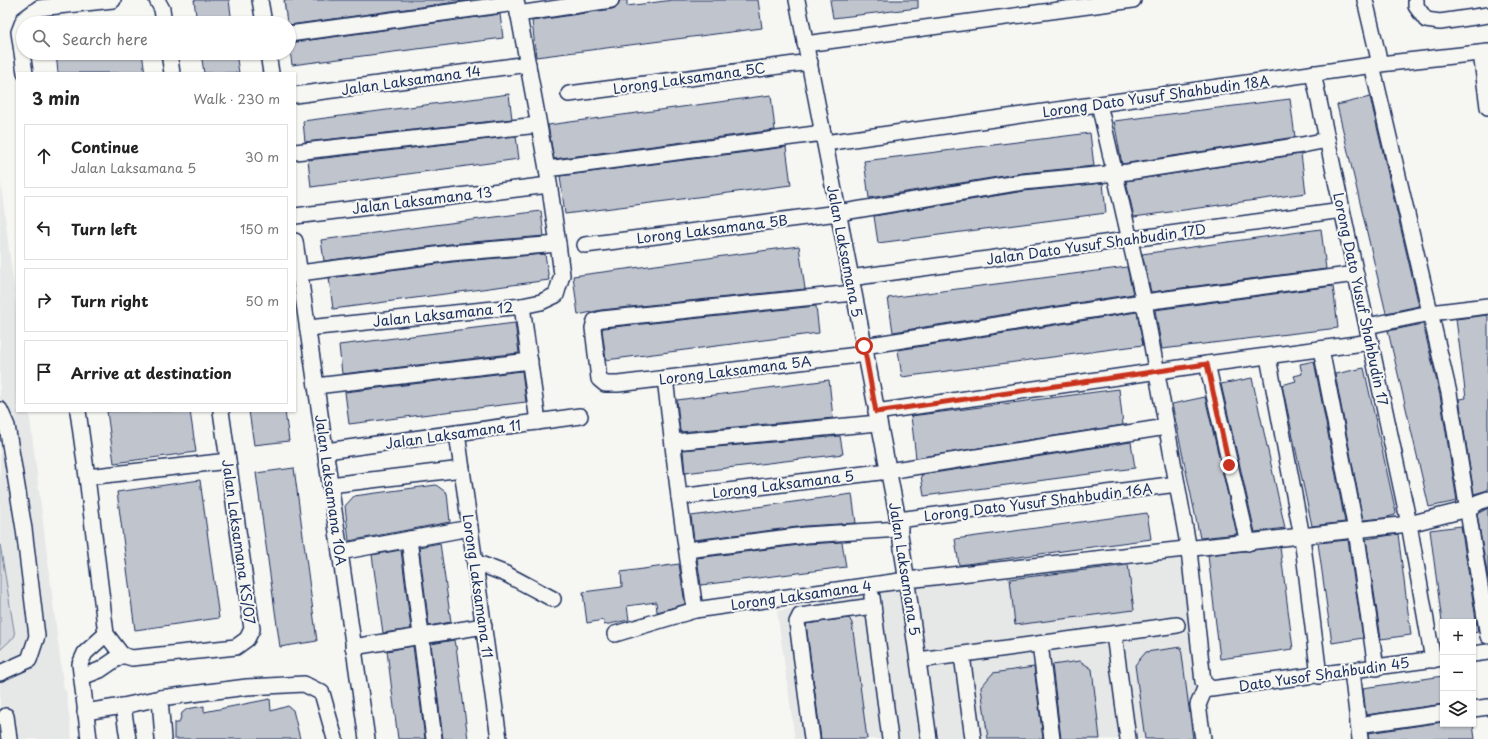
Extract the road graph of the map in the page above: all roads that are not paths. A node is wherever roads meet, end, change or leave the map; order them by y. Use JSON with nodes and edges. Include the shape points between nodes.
{"nodes":[{"id":1,"x":113,"y":0,"type":"edge"},
{"id":2,"x":157,"y":0,"type":"edge"},
{"id":3,"x":260,"y":0,"type":"edge"},
{"id":4,"x":611,"y":0,"type":"edge"},
{"id":5,"x":797,"y":0,"type":"edge"},
{"id":6,"x":1133,"y":0,"type":"edge"},
{"id":7,"x":1365,"y":0,"type":"edge"},
{"id":8,"x":1416,"y":0,"type":"edge"},
{"id":9,"x":1075,"y":4,"type":"edge"},
{"id":10,"x":517,"y":6,"type":"edge"},
{"id":11,"x":1488,"y":15,"type":"edge"},
{"id":12,"x":28,"y":16,"type":"edge"},
{"id":13,"x":163,"y":16,"type":"edge"},
{"id":14,"x":263,"y":16,"type":"edge"},
{"id":15,"x":296,"y":33,"type":"edge"},
{"id":16,"x":805,"y":44,"type":"junction"},
{"id":17,"x":1485,"y":53,"type":"edge"},
{"id":18,"x":23,"y":60,"type":"edge"},
{"id":19,"x":170,"y":60,"type":"edge"},
{"id":20,"x":269,"y":60,"type":"edge"},
{"id":21,"x":810,"y":62,"type":"junction"},
{"id":22,"x":528,"y":64,"type":"junction"},
{"id":23,"x":1376,"y":64,"type":"junction"},
{"id":24,"x":25,"y":72,"type":"edge"},
{"id":25,"x":172,"y":72,"type":"edge"},
{"id":26,"x":271,"y":72,"type":"edge"},
{"id":27,"x":1313,"y":73,"type":"junction"},
{"id":28,"x":569,"y":94,"type":"dead end"},
{"id":29,"x":296,"y":95,"type":"edge"},
{"id":30,"x":1099,"y":104,"type":"junction"},
{"id":31,"x":1488,"y":107,"type":"edge"},
{"id":32,"x":538,"y":125,"type":"junction"},
{"id":33,"x":824,"y":138,"type":"junction"},
{"id":34,"x":1327,"y":140,"type":"junction"},
{"id":35,"x":296,"y":152,"type":"edge"},
{"id":36,"x":547,"y":169,"type":"junction"},
{"id":37,"x":1114,"y":172,"type":"junction"},
{"id":38,"x":549,"y":185,"type":"junction"},
{"id":39,"x":1342,"y":210,"type":"junction"},
{"id":40,"x":838,"y":213,"type":"junction"},
{"id":41,"x":296,"y":216,"type":"edge"},
{"id":42,"x":1129,"y":240,"type":"junction"},
{"id":43,"x":558,"y":244,"type":"junction"},
{"id":44,"x":585,"y":245,"type":"dead end"},
{"id":45,"x":296,"y":248,"type":"edge"},
{"id":46,"x":300,"y":274,"type":"junction"},
{"id":47,"x":1356,"y":274,"type":"junction"},
{"id":48,"x":852,"y":286,"type":"junction"},
{"id":49,"x":1144,"y":302,"type":"junction"},
{"id":50,"x":522,"y":306,"type":"junction"},
{"id":51,"x":1488,"y":306,"type":"edge"},
{"id":52,"x":1430,"y":313,"type":"junction"},
{"id":53,"x":1367,"y":326,"type":"junction"},
{"id":54,"x":308,"y":328,"type":"junction"},
{"id":55,"x":1370,"y":342,"type":"junction"},
{"id":56,"x":1321,"y":349,"type":"junction"},
{"id":57,"x":865,"y":350,"type":"junction"},
{"id":58,"x":1268,"y":356,"type":"junction"},
{"id":59,"x":530,"y":361,"type":"junction"},
{"id":60,"x":1207,"y":364,"type":"junction"},
{"id":61,"x":1156,"y":372,"type":"junction"},
{"id":62,"x":666,"y":378,"type":"junction"},
{"id":63,"x":605,"y":384,"type":"joint"},
{"id":64,"x":316,"y":386,"type":"junction"},
{"id":65,"x":0,"y":410,"type":"edge"},
{"id":66,"x":78,"y":412,"type":"edge"},
{"id":67,"x":221,"y":412,"type":"edge"},
{"id":68,"x":580,"y":416,"type":"dead end"},
{"id":69,"x":877,"y":417,"type":"junction"},
{"id":70,"x":538,"y":422,"type":"junction"},
{"id":71,"x":1166,"y":427,"type":"junction"},
{"id":72,"x":457,"y":433,"type":"junction"},
{"id":73,"x":673,"y":442,"type":"junction"},
{"id":74,"x":326,"y":451,"type":"junction"},
{"id":75,"x":228,"y":461,"type":"junction"},
{"id":76,"x":462,"y":469,"type":"junction"},
{"id":77,"x":888,"y":471,"type":"junction"},
{"id":78,"x":87,"y":477,"type":"junction"},
{"id":79,"x":1177,"y":484,"type":"junction"},
{"id":80,"x":330,"y":485,"type":"junction"},
{"id":81,"x":679,"y":496,"type":"junction"},
{"id":82,"x":1488,"y":499,"type":"edge"},
{"id":83,"x":1468,"y":509,"type":"junction"},
{"id":84,"x":1409,"y":524,"type":"junction"},
{"id":85,"x":899,"y":525,"type":"junction"},
{"id":86,"x":470,"y":528,"type":"junction"},
{"id":87,"x":1356,"y":530,"type":"junction"},
{"id":88,"x":1302,"y":537,"type":"junction"},
{"id":89,"x":409,"y":539,"type":"junction"},
{"id":90,"x":1248,"y":543,"type":"junction"},
{"id":91,"x":687,"y":550,"type":"junction"},
{"id":92,"x":1189,"y":550,"type":"junction"},
{"id":93,"x":340,"y":552,"type":"junction"},
{"id":94,"x":475,"y":562,"type":"junction"},
{"id":95,"x":907,"y":580,"type":"junction"},
{"id":96,"x":870,"y":585,"type":"junction"},
{"id":97,"x":553,"y":599,"type":"dead end"},
{"id":98,"x":873,"y":606,"type":"junction"},
{"id":99,"x":695,"y":610,"type":"junction"},
{"id":100,"x":1178,"y":625,"type":"dead end"},
{"id":101,"x":484,"y":626,"type":"junction"},
{"id":102,"x":106,"y":634,"type":"junction"},
{"id":103,"x":616,"y":634,"type":"dead end"},
{"id":104,"x":1114,"y":634,"type":"junction"},
{"id":105,"x":1488,"y":636,"type":"edge"},
{"id":106,"x":421,"y":637,"type":"junction"},
{"id":107,"x":1040,"y":644,"type":"junction"},
{"id":108,"x":353,"y":647,"type":"junction"},
{"id":109,"x":1488,"y":652,"type":"edge"},
{"id":110,"x":1476,"y":654,"type":"edge"},
{"id":111,"x":122,"y":655,"type":"junction"},
{"id":112,"x":962,"y":655,"type":"junction"},
{"id":113,"x":1438,"y":659,"type":"edge"},
{"id":114,"x":919,"y":660,"type":"junction"},
{"id":115,"x":1376,"y":668,"type":"junction"},
{"id":116,"x":1352,"y":671,"type":"junction"},
{"id":117,"x":0,"y":673,"type":"edge"},
{"id":118,"x":1319,"y":676,"type":"junction"},
{"id":119,"x":82,"y":682,"type":"junction"},
{"id":120,"x":1206,"y":686,"type":"junction"},
{"id":121,"x":160,"y":698,"type":"junction"},
{"id":122,"x":123,"y":706,"type":"junction"},
{"id":123,"x":1488,"y":707,"type":"edge"},
{"id":124,"x":1476,"y":709,"type":"edge"},
{"id":125,"x":85,"y":712,"type":"junction"},
{"id":126,"x":1440,"y":714,"type":"edge"},
{"id":127,"x":6,"y":716,"type":"dead end"},
{"id":128,"x":1359,"y":732,"type":"edge"},
{"id":129,"x":9,"y":739,"type":"edge"},
{"id":130,"x":89,"y":739,"type":"edge"},
{"id":131,"x":128,"y":739,"type":"edge"},
{"id":132,"x":163,"y":739,"type":"edge"},
{"id":133,"x":335,"y":739,"type":"edge"},
{"id":134,"x":367,"y":739,"type":"edge"},
{"id":135,"x":434,"y":739,"type":"edge"},
{"id":136,"x":499,"y":739,"type":"edge"},
{"id":137,"x":812,"y":739,"type":"edge"},
{"id":138,"x":890,"y":739,"type":"edge"},
{"id":139,"x":929,"y":739,"type":"edge"},
{"id":140,"x":973,"y":739,"type":"edge"},
{"id":141,"x":1052,"y":739,"type":"edge"},
{"id":142,"x":1128,"y":739,"type":"edge"},
{"id":143,"x":1203,"y":739,"type":"edge"}],
"edges":[{"from":1,"to":12,"type":"street","via":[[39,8]]},
{"from":2,"to":13,"type":"street"},
{"from":3,"to":14,"type":"street"},
{"from":4,"to":10,"type":"street"},
{"from":5,"to":16,"type":"street","name":"Jalan Laksamana 5"},
{"from":6,"to":9,"type":"street"},
{"from":7,"to":23,"type":"street"},
{"from":8,"to":11,"type":"street","via":[[1416,6],[1426,20],[1440,22]]},
{"from":9,"to":16,"type":"street"},
{"from":10,"to":15,"type":"street"},
{"from":10,"to":22,"type":"street"},
{"from":16,"to":21,"type":"street","name":"Jalan Laksamana 5"},
{"from":17,"to":23,"type":"street","name":"Lorong Dato Yusuf Shahbudin 18A"},
{"from":17,"to":31,"type":"street"},
{"from":18,"to":24,"type":"street"},
{"from":19,"to":25,"type":"street"},
{"from":20,"to":26,"type":"street"},
{"from":21,"to":28,"type":"street","name":"Lorong Laksamana 5C"},
{"from":21,"to":33,"type":"street","name":"Jalan Laksamana 5"},
{"from":22,"to":29,"type":"street","name":"Jalan Laksamana 14"},
{"from":22,"to":32,"type":"street"},
{"from":23,"to":27,"type":"street","name":"Lorong Dato Yusuf Shahbudin 18A"},
{"from":23,"to":52,"type":"street"},
{"from":27,"to":30,"type":"street","name":"Lorong Dato Yusuf Shahbudin 18A"},
{"from":27,"to":34,"type":"street","name":"Lorong Dato Yusuf Shahbudin 17"},
{"from":30,"to":33,"type":"street","name":"Lorong Dato Yusuf Shahbudin 18A"},
{"from":30,"to":37,"type":"street"},
{"from":32,"to":35,"type":"street"},
{"from":32,"to":36,"type":"street"},
{"from":33,"to":36,"type":"street","name":"Lorong Dato Yusuf Shahbudin 18A"},
{"from":33,"to":40,"type":"street","name":"Jalan Laksamana 5"},
{"from":34,"to":37,"type":"street","name":"Lorong Laksamana 5B","via":[[1128,172]]},
{"from":34,"to":39,"type":"street","name":"Lorong Dato Yusuf Shahbudin 17"},
{"from":36,"to":38,"type":"street"},
{"from":37,"to":40,"type":"street","name":"Lorong Laksamana 5B","via":[[1023,182]]},
{"from":37,"to":42,"type":"street"},
{"from":38,"to":41,"type":"street","name":"Jalan Laksamana 13"},
{"from":38,"to":43,"type":"street"},
{"from":39,"to":42,"type":"street","name":"Jalan Dato Yusuf Shahbudin 17D"},
{"from":39,"to":47,"type":"street","name":"Lorong Dato Yusuf Shahbudin 17"},
{"from":40,"to":44,"type":"street","name":"Lorong Laksamana 5B"},
{"from":40,"to":48,"type":"street","name":"Jalan Laksamana 5"},
{"from":42,"to":48,"type":"street","name":"Jalan Dato Yusuf Shahbudin 17D"},
{"from":42,"to":49,"type":"street"},
{"from":43,"to":46,"type":"street","via":[[452,253]]},
{"from":43,"to":50,"type":"street","name":"Jalan Laksamana 12","via":[[562,275],[556,295],[541,302]]},
{"from":45,"to":46,"type":"street","name":"Jalan Laksamana 10A"},
{"from":46,"to":54,"type":"street","name":"Jalan Laksamana 10A"},
{"from":47,"to":49,"type":"street","name":"Lorong Laksamana 5A"},
{"from":47,"to":53,"type":"street","name":"Lorong Dato Yusuf Shahbudin 17"},
{"from":48,"to":57,"type":"street","name":"Jalan Laksamana 5"},
{"from":48,"to":63,"type":"street","name":"Jalan Dato Yusuf Shahbudin 17D","via":[[595,322],[593,328],[599,379]]},
{"from":49,"to":57,"type":"street","name":"Lorong Laksamana 5A"},
{"from":49,"to":61,"type":"street"},
{"from":50,"to":54,"type":"street","name":"Jalan Laksamana 12"},
{"from":50,"to":59,"type":"street"},
{"from":51,"to":52,"type":"street"},
{"from":52,"to":53,"type":"street"},
{"from":52,"to":83,"type":"street","via":[[1449,393]]},
{"from":53,"to":55,"type":"street","name":"Lorong Dato Yusuf Shahbudin 17"},
{"from":54,"to":64,"type":"street","name":"Jalan Laksamana 10A"},
{"from":55,"to":56,"type":"street"},
{"from":55,"to":84,"type":"street","name":"Lorong Dato Yusuf Shahbudin 17"},
{"from":56,"to":58,"type":"street"},
{"from":56,"to":87,"type":"street"},
{"from":57,"to":62,"type":"street","name":"Lorong Laksamana 5A"},
{"from":57,"to":69,"type":"street","name":"Jalan Laksamana 5"},
{"from":58,"to":60,"type":"street"},
{"from":58,"to":88,"type":"street"},
{"from":59,"to":64,"type":"street"},
{"from":59,"to":70,"type":"street"},
{"from":60,"to":61,"type":"street"},
{"from":60,"to":90,"type":"street"},
{"from":61,"to":69,"type":"street"},
{"from":61,"to":71,"type":"street"},
{"from":62,"to":63,"type":"street","name":"Lorong Laksamana 5A"},
{"from":62,"to":73,"type":"street"},
{"from":64,"to":74,"type":"street","name":"Jalan Laksamana 10A"},
{"from":65,"to":117,"type":"street","via":[[7,426],[23,522],[37,636],[29,660]]},
{"from":66,"to":78,"type":"street"},
{"from":67,"to":75,"type":"street","name":"Jalan Laksamana KS/07"},
{"from":68,"to":70,"type":"street","name":"Jalan Laksamana 11"},
{"from":69,"to":73,"type":"street"},
{"from":69,"to":77,"type":"street","name":"Jalan Laksamana 5"},
{"from":70,"to":72,"type":"street","name":"Jalan Laksamana 11"},
{"from":71,"to":77,"type":"street","name":"Lorong Laksamana 5"},
{"from":71,"to":79,"type":"street"},
{"from":72,"to":74,"type":"street","name":"Jalan Laksamana 11"},
{"from":72,"to":76,"type":"street","name":"Lorong Laksamana 11"},
{"from":73,"to":81,"type":"street"},
{"from":74,"to":80,"type":"street","name":"Jalan Laksamana 10A"},
{"from":75,"to":78,"type":"street"},
{"from":75,"to":111,"type":"street","name":"Jalan Laksamana KS/07","via":[[252,630],[247,639],[236,646],[132,658]]},
{"from":76,"to":80,"type":"street"},
{"from":76,"to":86,"type":"street","name":"Lorong Laksamana 11"},
{"from":77,"to":81,"type":"street","name":"Lorong Laksamana 5"},
{"from":77,"to":85,"type":"street","name":"Jalan Laksamana 5"},
{"from":78,"to":102,"type":"street"},
{"from":79,"to":85,"type":"street","name":"Lorong Dato Yusuf Shahbudin 16A"},
{"from":79,"to":92,"type":"street"},
{"from":80,"to":93,"type":"street","name":"Jalan Laksamana 10A"},
{"from":81,"to":91,"type":"street"},
{"from":82,"to":83,"type":"street","name":"Lorong Laksamana 4"},
{"from":83,"to":84,"type":"street","name":"Lorong Laksamana 4"},
{"from":83,"to":105,"type":"street"},
{"from":84,"to":87,"type":"street","name":"Lorong Laksamana 4"},
{"from":84,"to":113,"type":"street","name":"Lorong Dato Yusuf Shahbudin 17"},
{"from":85,"to":91,"type":"street","name":"Lorong Dato Yusuf Shahbudin 16A"},
{"from":85,"to":95,"type":"street","name":"Jalan Laksamana 5"},
{"from":86,"to":89,"type":"street"},
{"from":86,"to":94,"type":"street","name":"Lorong Laksamana 11"},
{"from":87,"to":88,"type":"street","name":"Lorong Laksamana 4"},
{"from":87,"to":115,"type":"street"},
{"from":88,"to":90,"type":"street","name":"Lorong Laksamana 4"},
{"from":88,"to":118,"type":"street"},
{"from":89,"to":93,"type":"street"},
{"from":89,"to":106,"type":"street"},
{"from":90,"to":92,"type":"street","name":"Lorong Laksamana 4"},
{"from":91,"to":99,"type":"street"},
{"from":92,"to":95,"type":"street","name":"Lorong Laksamana 4","via":[[1175,549]]},
{"from":92,"to":120,"type":"street","via":[[1203,682]]},
{"from":93,"to":108,"type":"street","name":"Jalan Laksamana 10A"},
{"from":94,"to":97,"type":"street","via":[[506,574]]},
{"from":94,"to":101,"type":"street","name":"Lorong Laksamana 11"},
{"from":95,"to":96,"type":"street","name":"Lorong Laksamana 4"},
{"from":95,"to":114,"type":"street","name":"Jalan Laksamana 5"},
{"from":96,"to":98,"type":"street"},
{"from":96,"to":99,"type":"street","name":"Lorong Laksamana 4"},
{"from":98,"to":137,"type":"street","via":[[800,616],[797,622]]},
{"from":98,"to":138,"type":"street"},
{"from":99,"to":103,"type":"street","name":"Lorong Laksamana 4"},
{"from":100,"to":104,"type":"street"},
{"from":101,"to":106,"type":"street"},
{"from":101,"to":136,"type":"street","name":"Lorong Laksamana 11"},
{"from":102,"to":111,"type":"street"},
{"from":102,"to":119,"type":"street","via":[[85,653],[80,664]]},
{"from":104,"to":107,"type":"street"},
{"from":104,"to":142,"type":"street"},
{"from":106,"to":108,"type":"street"},
{"from":106,"to":135,"type":"street"},
{"from":107,"to":112,"type":"street"},
{"from":107,"to":141,"type":"street"},
{"from":108,"to":134,"type":"street","name":"Jalan Laksamana 10A"},
{"from":109,"to":110,"type":"street"},
{"from":111,"to":119,"type":"street"},
{"from":112,"to":114,"type":"street"},
{"from":112,"to":140,"type":"street"},
{"from":113,"to":115,"type":"street","name":"Dato Yusof Shahbudin 45"},
{"from":114,"to":139,"type":"street","name":"Jalan Laksamana 5"},
{"from":115,"to":116,"type":"street","name":"Dato Yusof Shahbudin 45"},
{"from":116,"to":118,"type":"street","name":"Dato Yusof Shahbudin 45"},
{"from":116,"to":128,"type":"street"},
{"from":118,"to":120,"type":"street","name":"Dato Yusof Shahbudin 45","via":[[1211,689]]},
{"from":119,"to":125,"type":"street"},
{"from":120,"to":143,"type":"street","via":[[1198,705]]},
{"from":121,"to":122,"type":"street"},
{"from":121,"to":132,"type":"street"},
{"from":121,"to":133,"type":"street","via":[[247,687],[304,684],[322,693]]},
{"from":122,"to":125,"type":"street"},
{"from":122,"to":131,"type":"street"},
{"from":123,"to":124,"type":"street"},
{"from":125,"to":130,"type":"street"},
{"from":126,"to":128,"type":"street"},
{"from":127,"to":129,"type":"street"}]}
